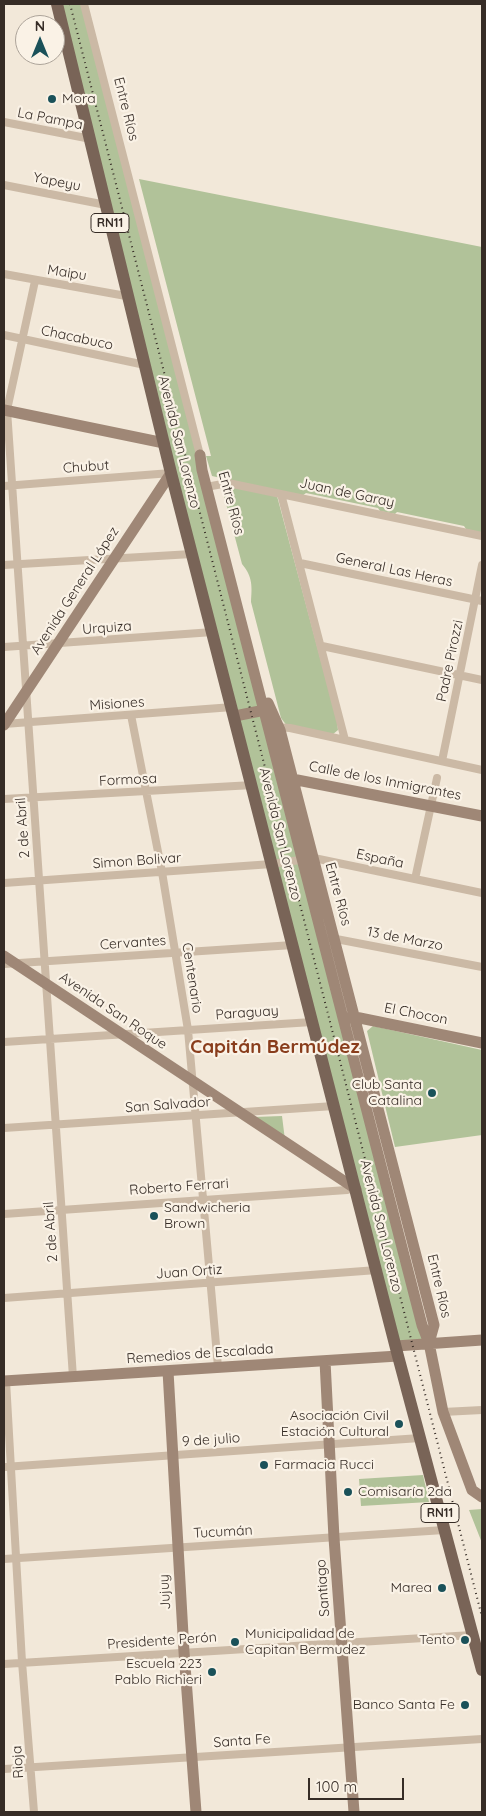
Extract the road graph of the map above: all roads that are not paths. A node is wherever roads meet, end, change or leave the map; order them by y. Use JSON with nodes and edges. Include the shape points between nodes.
{"nodes":[{"id":1,"x":57,"y":4,"type":"edge"},
{"id":2,"x":84,"y":4,"type":"edge"},
{"id":3,"x":4,"y":122,"type":"edge"},
{"id":4,"x":91,"y":139,"type":"junction"},
{"id":5,"x":4,"y":184,"type":"edge"},
{"id":6,"x":106,"y":205,"type":"junction"},
{"id":7,"x":4,"y":274,"type":"edge"},
{"id":8,"x":35,"y":281,"type":"junction"},
{"id":9,"x":126,"y":296,"type":"junction"},
{"id":10,"x":4,"y":335,"type":"edge"},
{"id":11,"x":23,"y":339,"type":"junction"},
{"id":12,"x":145,"y":365,"type":"junction"},
{"id":13,"x":5,"y":410,"type":"edge"},
{"id":14,"x":164,"y":443,"type":"junction"},
{"id":15,"x":200,"y":455,"type":"joint"},
{"id":16,"x":171,"y":473,"type":"junction"},
{"id":17,"x":8,"y":486,"type":"edge"},
{"id":18,"x":209,"y":486,"type":"junction"},
{"id":19,"x":281,"y":494,"type":"junction"},
{"id":20,"x":482,"y":536,"type":"edge"},
{"id":21,"x":192,"y":554,"type":"junction"},
{"id":22,"x":113,"y":558,"type":"junction"},
{"id":23,"x":300,"y":563,"type":"junction"},
{"id":24,"x":17,"y":564,"type":"junction"},
{"id":25,"x":4,"y":565,"type":"edge"},
{"id":26,"x":482,"y":565,"type":"edge"},
{"id":27,"x":479,"y":600,"type":"edge"},
{"id":28,"x":213,"y":632,"type":"junction"},
{"id":29,"x":59,"y":644,"type":"junction"},
{"id":30,"x":23,"y":646,"type":"junction"},
{"id":31,"x":322,"y":646,"type":"junction"},
{"id":32,"x":4,"y":647,"type":"edge"},
{"id":33,"x":460,"y":675,"type":"junction"},
{"id":34,"x":482,"y":680,"type":"edge"},
{"id":35,"x":26,"y":691,"type":"junction"},
{"id":36,"x":267,"y":709,"type":"junction"},
{"id":37,"x":234,"y":712,"type":"junction"},
{"id":38,"x":131,"y":715,"type":"junction"},
{"id":39,"x":28,"y":723,"type":"junction"},
{"id":40,"x":4,"y":725,"type":"edge"},
{"id":41,"x":274,"y":728,"type":"junction"},
{"id":42,"x":345,"y":740,"type":"junction"},
{"id":43,"x":442,"y":761,"type":"junction"},
{"id":44,"x":482,"y":770,"type":"edge"},
{"id":45,"x":288,"y":778,"type":"junction"},
{"id":46,"x":437,"y":778,"type":"dead end"},
{"id":47,"x":253,"y":785,"type":"junction"},
{"id":48,"x":146,"y":791,"type":"junction"},
{"id":49,"x":33,"y":798,"type":"junction"},
{"id":50,"x":4,"y":799,"type":"edge"},
{"id":51,"x":431,"y":806,"type":"junction"},
{"id":52,"x":482,"y":816,"type":"edge"},
{"id":53,"x":308,"y":858,"type":"junction"},
{"id":54,"x":272,"y":864,"type":"junction"},
{"id":55,"x":162,"y":872,"type":"junction"},
{"id":56,"x":415,"y":879,"type":"junction"},
{"id":57,"x":39,"y":880,"type":"junction"},
{"id":58,"x":4,"y":883,"type":"edge"},
{"id":59,"x":482,"y":893,"type":"edge"},
{"id":60,"x":329,"y":939,"type":"junction"},
{"id":61,"x":293,"y":945,"type":"junction"},
{"id":62,"x":176,"y":953,"type":"junction"},
{"id":63,"x":4,"y":956,"type":"edge"},
{"id":64,"x":44,"y":962,"type":"junction"},
{"id":65,"x":7,"y":964,"type":"edge"},
{"id":66,"x":482,"y":967,"type":"edge"},
{"id":67,"x":46,"y":989,"type":"junction"},
{"id":68,"x":349,"y":1018,"type":"junction"},
{"id":69,"x":312,"y":1022,"type":"junction"},
{"id":70,"x":188,"y":1030,"type":"junction"},
{"id":71,"x":123,"y":1034,"type":"junction"},
{"id":72,"x":111,"y":1035,"type":"junction"},
{"id":73,"x":50,"y":1039,"type":"junction"},
{"id":74,"x":4,"y":1042,"type":"edge"},
{"id":75,"x":482,"y":1043,"type":"edge"},
{"id":76,"x":193,"y":1086,"type":"junction"},
{"id":77,"x":334,"y":1106,"type":"junction"},
{"id":78,"x":234,"y":1113,"type":"junction"},
{"id":79,"x":196,"y":1116,"type":"junction"},
{"id":80,"x":56,"y":1125,"type":"junction"},
{"id":81,"x":4,"y":1128,"type":"edge"},
{"id":82,"x":352,"y":1190,"type":"junction"},
{"id":83,"x":203,"y":1200,"type":"junction"},
{"id":84,"x":62,"y":1210,"type":"junction"},
{"id":85,"x":4,"y":1214,"type":"edge"},
{"id":86,"x":377,"y":1270,"type":"junction"},
{"id":87,"x":211,"y":1283,"type":"junction"},
{"id":88,"x":68,"y":1293,"type":"junction"},
{"id":89,"x":4,"y":1298,"type":"edge"},
{"id":90,"x":482,"y":1340,"type":"edge"},
{"id":91,"x":429,"y":1343,"type":"junction"},
{"id":92,"x":397,"y":1351,"type":"junction"},
{"id":93,"x":325,"y":1360,"type":"junction"},
{"id":94,"x":218,"y":1367,"type":"junction"},
{"id":95,"x":168,"y":1371,"type":"junction"},
{"id":96,"x":73,"y":1377,"type":"junction"},
{"id":97,"x":5,"y":1381,"type":"edge"},
{"id":98,"x":482,"y":1410,"type":"edge"},
{"id":99,"x":444,"y":1412,"type":"junction"},
{"id":100,"x":420,"y":1438,"type":"junction"},
{"id":101,"x":330,"y":1444,"type":"junction"},
{"id":102,"x":173,"y":1456,"type":"junction"},
{"id":103,"x":6,"y":1466,"type":"edge"},
{"id":104,"x":482,"y":1497,"type":"edge"},
{"id":105,"x":444,"y":1530,"type":"junction"},
{"id":106,"x":334,"y":1538,"type":"junction"},
{"id":107,"x":178,"y":1547,"type":"junction"},
{"id":108,"x":16,"y":1558,"type":"junction"},
{"id":109,"x":4,"y":1559,"type":"edge"},
{"id":110,"x":472,"y":1635,"type":"junction"},
{"id":111,"x":342,"y":1642,"type":"junction"},
{"id":112,"x":184,"y":1652,"type":"junction"},
{"id":113,"x":22,"y":1662,"type":"junction"},
{"id":114,"x":4,"y":1664,"type":"edge"},
{"id":115,"x":482,"y":1670,"type":"edge"},
{"id":116,"x":482,"y":1738,"type":"edge"},
{"id":117,"x":350,"y":1747,"type":"junction"},
{"id":118,"x":192,"y":1757,"type":"junction"},
{"id":119,"x":31,"y":1767,"type":"junction"},
{"id":120,"x":4,"y":1768,"type":"edge"},
{"id":121,"x":34,"y":1812,"type":"edge"},
{"id":122,"x":196,"y":1812,"type":"edge"},
{"id":123,"x":354,"y":1812,"type":"edge"}],
"edges":[{"from":1,"to":4,"type":"main road","name":"Avenida San Lorenzo","number":"RN11"},
{"from":2,"to":15,"type":"street","name":"Entre Ríos"},
{"from":3,"to":4,"type":"street","name":"La Pampa"},
{"from":4,"to":6,"type":"main road","name":"Avenida San Lorenzo","number":"RN11"},
{"from":5,"to":6,"type":"street","name":"Yapeyu"},
{"from":6,"to":9,"type":"main road","name":"Avenida San Lorenzo","number":"RN11"},
{"from":7,"to":8,"type":"street","name":"Maipu"},
{"from":8,"to":9,"type":"street","name":"Maipu"},
{"from":8,"to":11,"type":"street","name":"2 de Abril"},
{"from":9,"to":12,"type":"main road","name":"Avenida San Lorenzo","number":"RN11"},
{"from":10,"to":11,"type":"street","name":"Chacabuco"},
{"from":11,"to":12,"type":"street","name":"Chacabuco"},
{"from":11,"to":13,"type":"street","name":"2 de Abril"},
{"from":12,"to":14,"type":"main road","name":"Avenida San Lorenzo","number":"RN11"},
{"from":13,"to":14,"type":"street"},
{"from":13,"to":17,"type":"street","name":"2 de Abril"},
{"from":14,"to":16,"type":"main road","name":"Avenida San Lorenzo","number":"RN11"},
{"from":15,"to":18,"type":"street","name":"Entre Ríos"},
{"from":16,"to":17,"type":"street","name":"Chubut"},
{"from":16,"to":21,"type":"main road","name":"Avenida San Lorenzo","number":"RN11"},
{"from":16,"to":22,"type":"street","name":"Avenida General López"},
{"from":17,"to":24,"type":"street","name":"2 de Abril"},
{"from":18,"to":19,"type":"street","name":"Juan de Garay","via":[[228,483]]},
{"from":18,"to":36,"type":"street","name":"Entre Ríos"},
{"from":19,"to":20,"type":"street","name":"Juan de Garay"},
{"from":19,"to":23,"type":"street"},
{"from":21,"to":22,"type":"street"},
{"from":21,"to":28,"type":"main road","name":"Avenida San Lorenzo","number":"RN11"},
{"from":22,"to":24,"type":"street"},
{"from":22,"to":29,"type":"street","name":"Avenida General López"},
{"from":23,"to":27,"type":"street","name":"General Las Heras"},
{"from":23,"to":31,"type":"street"},
{"from":24,"to":25,"type":"street"},
{"from":24,"to":30,"type":"street","name":"2 de Abril"},
{"from":26,"to":27,"type":"street","name":"Padre Pirozzi"},
{"from":27,"to":33,"type":"street","name":"Padre Pirozzi"},
{"from":28,"to":29,"type":"street","name":"Urquiza"},
{"from":28,"to":37,"type":"main road","name":"Avenida San Lorenzo","number":"RN11"},
{"from":29,"to":30,"type":"street","name":"Urquiza"},
{"from":29,"to":35,"type":"street","name":"Avenida General López"},
{"from":30,"to":32,"type":"street","name":"Urquiza"},
{"from":30,"to":35,"type":"street","name":"2 de Abril"},
{"from":31,"to":33,"type":"street"},
{"from":31,"to":42,"type":"street"},
{"from":33,"to":34,"type":"street"},
{"from":33,"to":43,"type":"street","name":"Padre Pirozzi"},
{"from":35,"to":39,"type":"street","name":"2 de Abril"},
{"from":35,"to":40,"type":"street","name":"Avenida General López"},
{"from":36,"to":37,"type":"street"},
{"from":36,"to":41,"type":"street","name":"Entre Ríos"},
{"from":37,"to":38,"type":"street","name":"Misiones"},
{"from":37,"to":47,"type":"main road","name":"Avenida San Lorenzo","number":"RN11"},
{"from":38,"to":39,"type":"street","name":"Misiones"},
{"from":38,"to":48,"type":"street","name":"Centenario"},
{"from":39,"to":40,"type":"street","name":"Misiones"},
{"from":39,"to":49,"type":"street","name":"2 de Abril"},
{"from":41,"to":42,"type":"street"},
{"from":41,"to":45,"type":"street","name":"Entre Ríos"},
{"from":42,"to":43,"type":"street"},
{"from":43,"to":44,"type":"street"},
{"from":45,"to":51,"type":"street","name":"Calle de los Inmigrantes"},
{"from":45,"to":53,"type":"street","name":"Entre Ríos"},
{"from":46,"to":51,"type":"street"},
{"from":47,"to":48,"type":"street","name":"Formosa"},
{"from":47,"to":54,"type":"main road","name":"Avenida San Lorenzo","number":"RN11"},
{"from":48,"to":49,"type":"street","name":"Formosa"},
{"from":48,"to":55,"type":"street","name":"Centenario"},
{"from":49,"to":50,"type":"street","name":"Formosa"},
{"from":49,"to":57,"type":"street","name":"2 de Abril"},
{"from":51,"to":52,"type":"street","name":"Calle de los Inmigrantes"},
{"from":51,"to":56,"type":"street"},
{"from":53,"to":54,"type":"street","name":"España"},
{"from":53,"to":56,"type":"street","name":"España"},
{"from":53,"to":60,"type":"street","name":"Entre Ríos"},
{"from":54,"to":55,"type":"street","name":"Simon Bolivar"},
{"from":54,"to":61,"type":"main road","name":"Avenida San Lorenzo","number":"RN11"},
{"from":55,"to":57,"type":"street","name":"Simon Bolivar"},
{"from":55,"to":62,"type":"street","name":"Centenario"},
{"from":56,"to":59,"type":"street","name":"España"},
{"from":57,"to":58,"type":"street","name":"Simon Bolivar"},
{"from":57,"to":64,"type":"street","name":"2 de Abril"},
{"from":60,"to":66,"type":"street","name":"13 de Marzo"},
{"from":60,"to":68,"type":"street","name":"Entre Ríos"},
{"from":61,"to":62,"type":"street","name":"Cervantes"},
{"from":61,"to":69,"type":"main road","name":"Avenida San Lorenzo","number":"RN11"},
{"from":62,"to":64,"type":"street","name":"Cervantes"},
{"from":62,"to":70,"type":"street","name":"Centenario"},
{"from":63,"to":65,"type":"street","name":"Avenida San Roque"},
{"from":64,"to":65,"type":"street","name":"Cervantes"},
{"from":64,"to":67,"type":"street","name":"2 de Abril"},
{"from":65,"to":67,"type":"street","name":"Avenida San Roque"},
{"from":67,"to":71,"type":"street","name":"Avenida San Roque"},
{"from":67,"to":72,"type":"street","name":"Avenida San Roque"},
{"from":67,"to":73,"type":"street","name":"2 de Abril"},
{"from":68,"to":75,"type":"street","name":"El Chocon"},
{"from":68,"to":91,"type":"street","name":"Entre Ríos","via":[[402,1226],[434,1325]]},
{"from":69,"to":70,"type":"street","name":"Paraguay"},
{"from":69,"to":77,"type":"main road","name":"Avenida San Lorenzo","number":"RN11"},
{"from":70,"to":71,"type":"street","name":"Paraguay"},
{"from":70,"to":76,"type":"street","name":"Centenario"},
{"from":71,"to":72,"type":"street","name":"Paraguay"},
{"from":71,"to":76,"type":"street","name":"Avenida San Roque"},
{"from":72,"to":73,"type":"street","name":"Paraguay"},
{"from":72,"to":76,"type":"street","name":"Avenida San Roque"},
{"from":73,"to":74,"type":"street","name":"Paraguay"},
{"from":73,"to":80,"type":"street","name":"2 de Abril"},
{"from":76,"to":78,"type":"street","name":"Avenida San Roque"},
{"from":76,"to":79,"type":"street","name":"Centenario"},
{"from":77,"to":78,"type":"street","name":"San Salvador"},
{"from":77,"to":82,"type":"main road","name":"Avenida San Lorenzo","number":"RN11"},
{"from":78,"to":79,"type":"street","name":"San Salvador"},
{"from":78,"to":82,"type":"street","name":"Avenida San Roque"},
{"from":79,"to":80,"type":"street","name":"San Salvador"},
{"from":79,"to":83,"type":"street","name":"Centenario"},
{"from":80,"to":81,"type":"street","name":"San Salvador"},
{"from":80,"to":84,"type":"street","name":"2 de Abril"},
{"from":82,"to":83,"type":"street","name":"Roberto Ferrari"},
{"from":82,"to":86,"type":"main road","name":"Avenida San Lorenzo","number":"RN11"},
{"from":83,"to":84,"type":"street","name":"Roberto Ferrari"},
{"from":83,"to":87,"type":"street","name":"Centenario"},
{"from":84,"to":85,"type":"street","name":"Roberto Ferrari"},
{"from":84,"to":88,"type":"street","name":"2 de Abril"},
{"from":86,"to":87,"type":"street","name":"Juan Ortiz"},
{"from":86,"to":92,"type":"main road","name":"Avenida San Lorenzo","number":"RN11"},
{"from":87,"to":88,"type":"street","name":"Juan Ortiz"},
{"from":87,"to":94,"type":"street","name":"Centenario"},
{"from":88,"to":89,"type":"street","name":"Juan Ortiz"},
{"from":88,"to":96,"type":"street","name":"2 de Abril"},
{"from":90,"to":91,"type":"street","name":"Remedios de Escalada"},
{"from":91,"to":92,"type":"street","name":"Remedios de Escalada"},
{"from":91,"to":99,"type":"street","name":"Entre Ríos"},
{"from":92,"to":93,"type":"street","name":"Remedios de Escalada"},
{"from":92,"to":100,"type":"main road","name":"Avenida San Lorenzo","number":"RN11"},
{"from":93,"to":94,"type":"street","name":"Remedios de Escalada"},
{"from":93,"to":101,"type":"street","name":"Santiago"},
{"from":94,"to":95,"type":"street","name":"Remedios de Escalada"},
{"from":95,"to":96,"type":"street","name":"Remedios de Escalada"},
{"from":95,"to":102,"type":"street","name":"Jujuy"},
{"from":96,"to":97,"type":"street","name":"Remedios de Escalada"},
{"from":97,"to":103,"type":"street","name":"Rioja"},
{"from":98,"to":99,"type":"street"},
{"from":99,"to":104,"type":"street","name":"Entre Ríos","via":[[472,1490]]},
{"from":100,"to":101,"type":"street","name":"9 de julio"},
{"from":100,"to":105,"type":"main road","name":"Avenida San Lorenzo","number":"RN11"},
{"from":101,"to":102,"type":"street","name":"9 de julio"},
{"from":101,"to":106,"type":"street","name":"Santiago"},
{"from":102,"to":103,"type":"street","name":"9 de julio"},
{"from":102,"to":107,"type":"street","name":"Jujuy"},
{"from":103,"to":108,"type":"street","name":"Rioja"},
{"from":105,"to":106,"type":"street","name":"Tucumán"},
{"from":105,"to":110,"type":"main road","name":"Avenida San Lorenzo","number":"RN11"},
{"from":106,"to":107,"type":"street","name":"Tucumán"},
{"from":106,"to":111,"type":"street","name":"Santiago"},
{"from":107,"to":108,"type":"street","name":"Tucumán"},
{"from":107,"to":112,"type":"street","name":"Jujuy"},
{"from":108,"to":109,"type":"street","name":"Tucumán"},
{"from":108,"to":113,"type":"street","name":"Rioja"},
{"from":110,"to":111,"type":"street","name":"Presidente Perón"},
{"from":110,"to":115,"type":"main road","name":"Avenida San Lorenzo","number":"RN11"},
{"from":111,"to":112,"type":"street","name":"Presidente Perón"},
{"from":111,"to":117,"type":"street","name":"Santiago"},
{"from":112,"to":113,"type":"street","name":"Presidente Perón"},
{"from":112,"to":118,"type":"street","name":"Jujuy"},
{"from":113,"to":114,"type":"street","name":"Presidente Perón"},
{"from":113,"to":119,"type":"street","name":"Rioja"},
{"from":116,"to":117,"type":"street","name":"Santa Fe"},
{"from":117,"to":118,"type":"street","name":"Santa Fe"},
{"from":117,"to":123,"type":"street","name":"Santiago"},
{"from":118,"to":119,"type":"street","name":"Santa Fe"},
{"from":118,"to":122,"type":"street","name":"Jujuy"},
{"from":119,"to":120,"type":"street","name":"Santa Fe"},
{"from":119,"to":121,"type":"street","name":"Rioja"}]}
